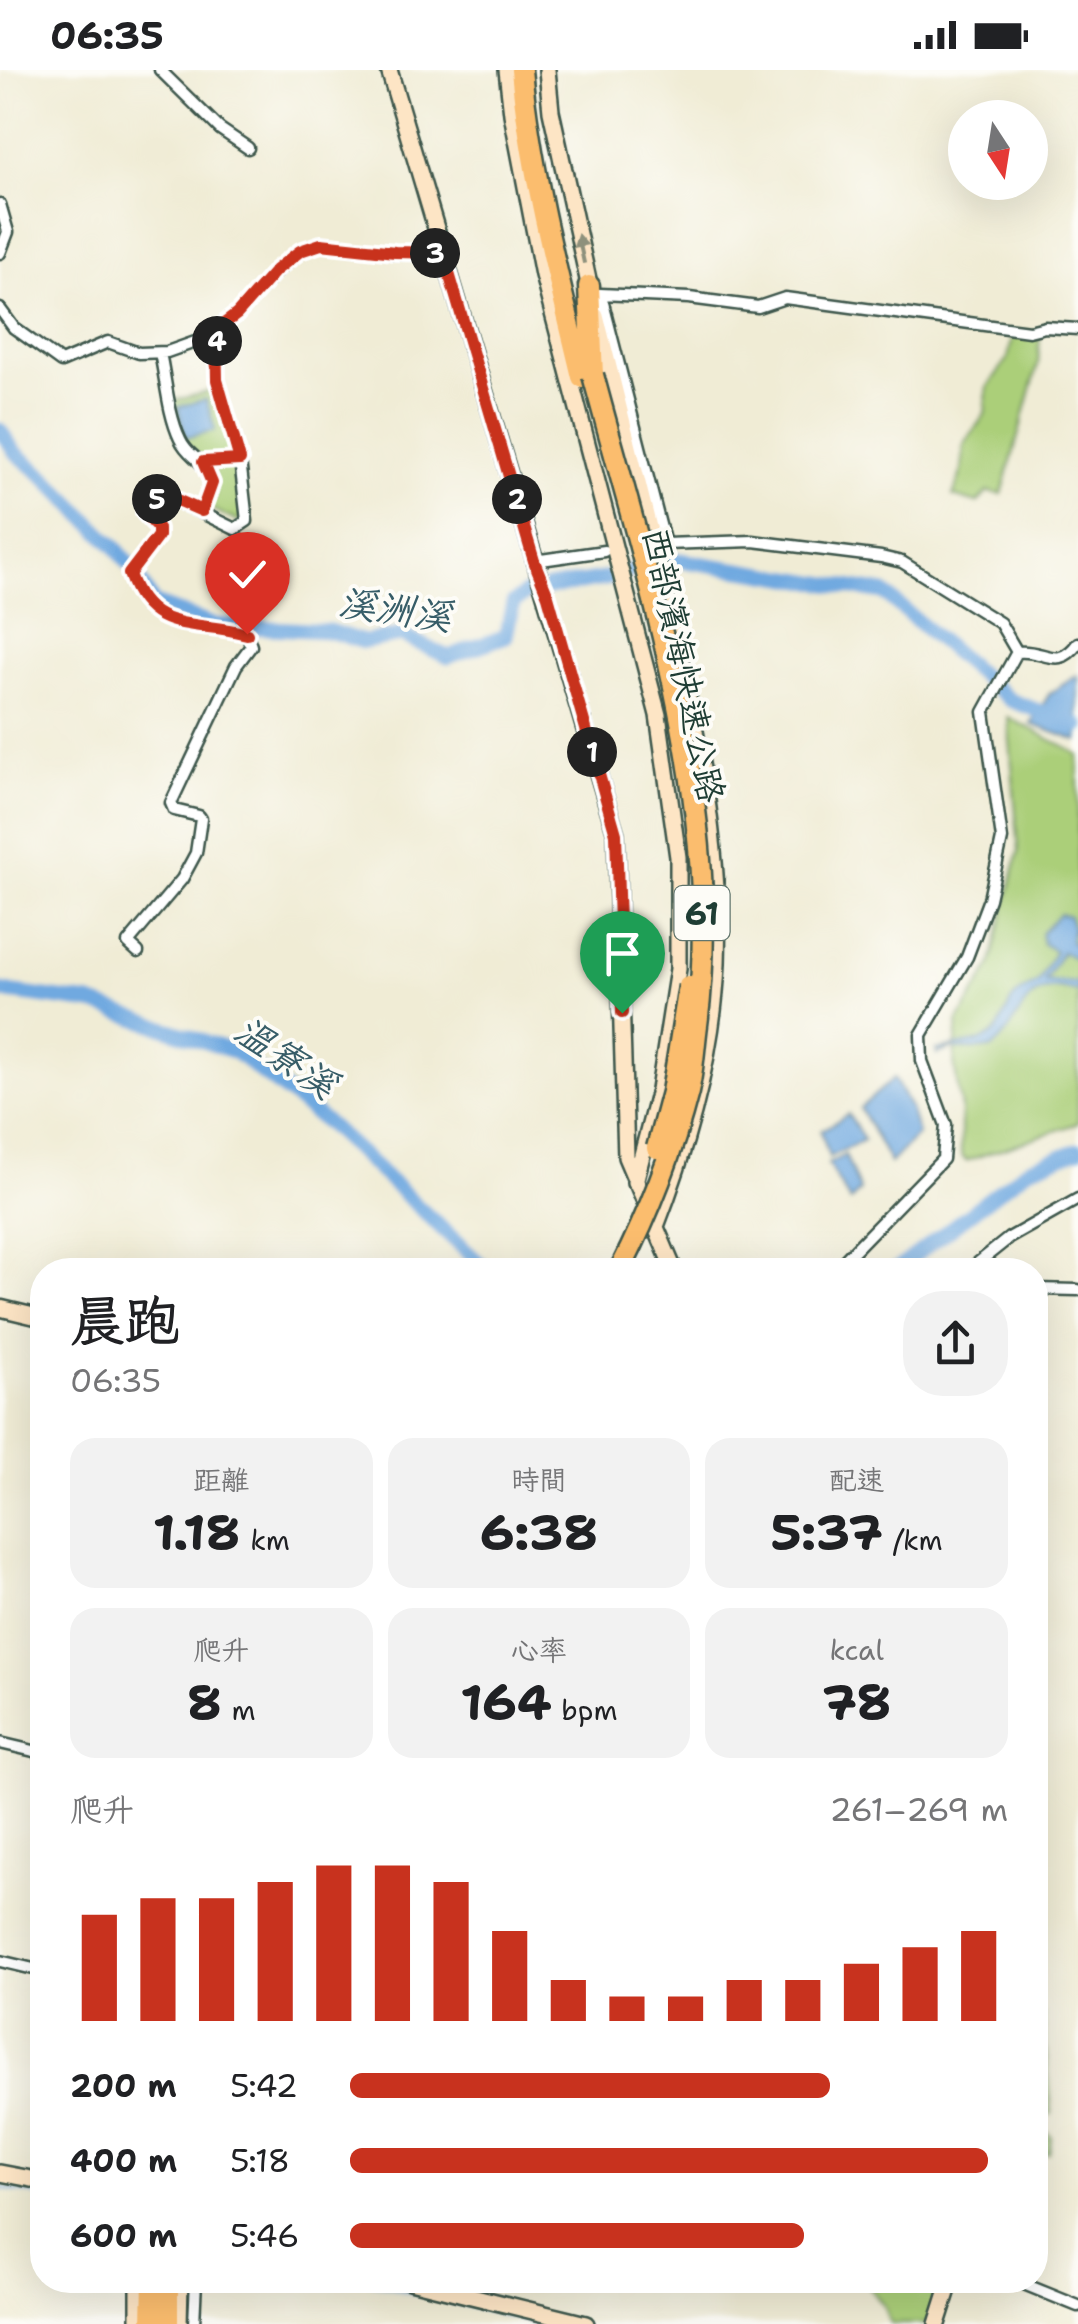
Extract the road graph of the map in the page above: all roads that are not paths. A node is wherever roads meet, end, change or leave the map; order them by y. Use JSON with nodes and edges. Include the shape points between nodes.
{"nodes":[{"id":1,"x":160,"y":70,"type":"edge"},
{"id":2,"x":390,"y":70,"type":"edge"},
{"id":3,"x":508,"y":70,"type":"edge"},
{"id":4,"x":520,"y":70,"type":"edge"},
{"id":5,"x":534,"y":70,"type":"edge"},
{"id":6,"x":547,"y":70,"type":"edge"},
{"id":7,"x":248,"y":148,"type":"dead end"},
{"id":8,"x":0,"y":204,"type":"edge"},
{"id":9,"x":0,"y":253,"type":"edge"},
{"id":10,"x":443,"y":253,"type":"junction"},
{"id":11,"x":595,"y":290,"type":"junction"},
{"id":12,"x":549,"y":298,"type":"junction"},
{"id":13,"x":0,"y":309,"type":"edge"},
{"id":14,"x":1078,"y":329,"type":"edge"},
{"id":15,"x":216,"y":330,"type":"junction"},
{"id":16,"x":160,"y":353,"type":"junction"},
{"id":17,"x":588,"y":376,"type":"junction"},
{"id":18,"x":240,"y":460,"type":"junction"},
{"id":19,"x":203,"y":462,"type":"junction"},
{"id":20,"x":202,"y":511,"type":"junction"},
{"id":21,"x":610,"y":552,"type":"junction"},
{"id":22,"x":534,"y":561,"type":"junction"},
{"id":23,"x":1078,"y":642,"type":"edge"},
{"id":24,"x":1017,"y":652,"type":"junction"},
{"id":25,"x":138,"y":952,"type":"dead end"},
{"id":26,"x":635,"y":1184,"type":"junction"},
{"id":27,"x":1078,"y":1199,"type":"edge"},
{"id":28,"x":654,"y":1229,"type":"junction"},
{"id":29,"x":612,"y":1258,"type":"edge"},
{"id":30,"x":626,"y":1258,"type":"edge"},
{"id":31,"x":668,"y":1258,"type":"edge"},
{"id":32,"x":847,"y":1258,"type":"edge"},
{"id":33,"x":984,"y":1258,"type":"edge"},
{"id":34,"x":1048,"y":1290,"type":"edge"},
{"id":35,"x":1078,"y":1290,"type":"edge"},
{"id":36,"x":0,"y":1308,"type":"edge"},
{"id":37,"x":30,"y":1315,"type":"edge"},
{"id":38,"x":0,"y":1743,"type":"edge"},
{"id":39,"x":30,"y":1750,"type":"edge"},
{"id":40,"x":0,"y":1961,"type":"edge"},
{"id":41,"x":30,"y":1968,"type":"edge"},
{"id":42,"x":0,"y":2173,"type":"edge"},
{"id":43,"x":30,"y":2179,"type":"edge"},
{"id":44,"x":139,"y":2293,"type":"edge"},
{"id":45,"x":152,"y":2293,"type":"edge"},
{"id":46,"x":168,"y":2293,"type":"edge"},
{"id":47,"x":180,"y":2293,"type":"edge"},
{"id":48,"x":195,"y":2293,"type":"edge"},
{"id":49,"x":459,"y":2293,"type":"edge"},
{"id":50,"x":946,"y":2293,"type":"edge"},
{"id":51,"x":1046,"y":2293,"type":"edge"},
{"id":52,"x":1078,"y":2306,"type":"edge"},
{"id":53,"x":138,"y":2324,"type":"edge"},
{"id":54,"x":152,"y":2324,"type":"edge"},
{"id":55,"x":168,"y":2324,"type":"edge"},
{"id":56,"x":179,"y":2324,"type":"edge"},
{"id":57,"x":194,"y":2324,"type":"edge"},
{"id":58,"x":586,"y":2324,"type":"edge"},
{"id":59,"x":937,"y":2324,"type":"edge"}],
"edges":[{"from":1,"to":7,"type":"street"},
{"from":2,"to":10,"type":"street"},
{"from":3,"to":12,"type":"street"},
{"from":4,"to":17,"type":"highway","name":"西部濱海快速公路","number":"61","via":[[545,215]]},
{"from":5,"to":17,"type":"highway","name":"西部濱海快速公路","number":"61"},
{"from":11,"to":6,"type":"street","one_way":true},
{"from":8,"to":9,"type":"street","via":[[8,232]]},
{"from":10,"to":15,"type":"street","via":[[321,244],[300,251]]},
{"from":10,"to":22,"type":"street"},
{"from":11,"to":14,"type":"street","via":[[758,307],[785,298],[1029,331]]},
{"from":11,"to":17,"type":"highway"},
{"from":11,"to":24,"type":"street","via":[[664,544],[753,541],[902,562],[1000,624]]},
{"from":11,"to":28,"type":"street","via":[[706,776],[714,844],[717,937],[706,1056],[694,1114]]},
{"from":12,"to":17,"type":"highway"},
{"from":12,"to":21,"type":"street"},
{"from":13,"to":16,"type":"street","via":[[14,328],[61,362],[108,342],[139,354]]},
{"from":15,"to":16,"type":"street"},
{"from":15,"to":18,"type":"street","via":[[217,380]]},
{"from":16,"to":19,"type":"street","via":[[178,436]]},
{"from":17,"to":29,"type":"highway","name":"西部濱海快速公路","number":"61","bridge":true,"via":[[670,719],[689,856],[691,970],[672,1092],[635,1212]]},
{"from":17,"to":30,"type":"highway","name":"西部濱海快速公路","number":"61","bridge":true,"via":[[679,715],[700,858],[704,974],[688,1089]]},
{"from":18,"to":19,"type":"street"},
{"from":18,"to":20,"type":"street","via":[[246,522],[235,529]]},
{"from":19,"to":20,"type":"street","via":[[212,483]]},
{"from":20,"to":25,"type":"street","via":[[161,493],[144,513],[158,536],[130,579],[152,612],[189,626],[247,634],[252,646],[170,803],[202,819],[196,853],[128,942]]},
{"from":21,"to":22,"type":"street"},
{"from":21,"to":26,"type":"street","via":[[658,715],[678,857],[678,969]]},
{"from":22,"to":26,"type":"street","via":[[616,834],[626,1156]]},
{"from":23,"to":24,"type":"street","via":[[1058,659]]},
{"from":24,"to":32,"type":"street","via":[[984,712],[1002,839],[989,900],[967,957],[921,1036],[922,1061],[946,1125],[943,1159]]},
{"from":26,"to":28,"type":"street"},
{"from":27,"to":33,"type":"street"},
{"from":28,"to":31,"type":"street"},
{"from":34,"to":35,"type":"street"},
{"from":36,"to":37,"type":"street"},
{"from":38,"to":39,"type":"street"},
{"from":40,"to":41,"type":"street"},
{"from":42,"to":43,"type":"street"},
{"from":44,"to":53,"type":"street"},
{"from":45,"to":54,"type":"highway"},
{"from":46,"to":55,"type":"highway"},
{"from":47,"to":56,"type":"street"},
{"from":48,"to":57,"type":"street"},
{"from":49,"to":58,"type":"street"},
{"from":50,"to":59,"type":"street"},
{"from":51,"to":52,"type":"street"}]}
